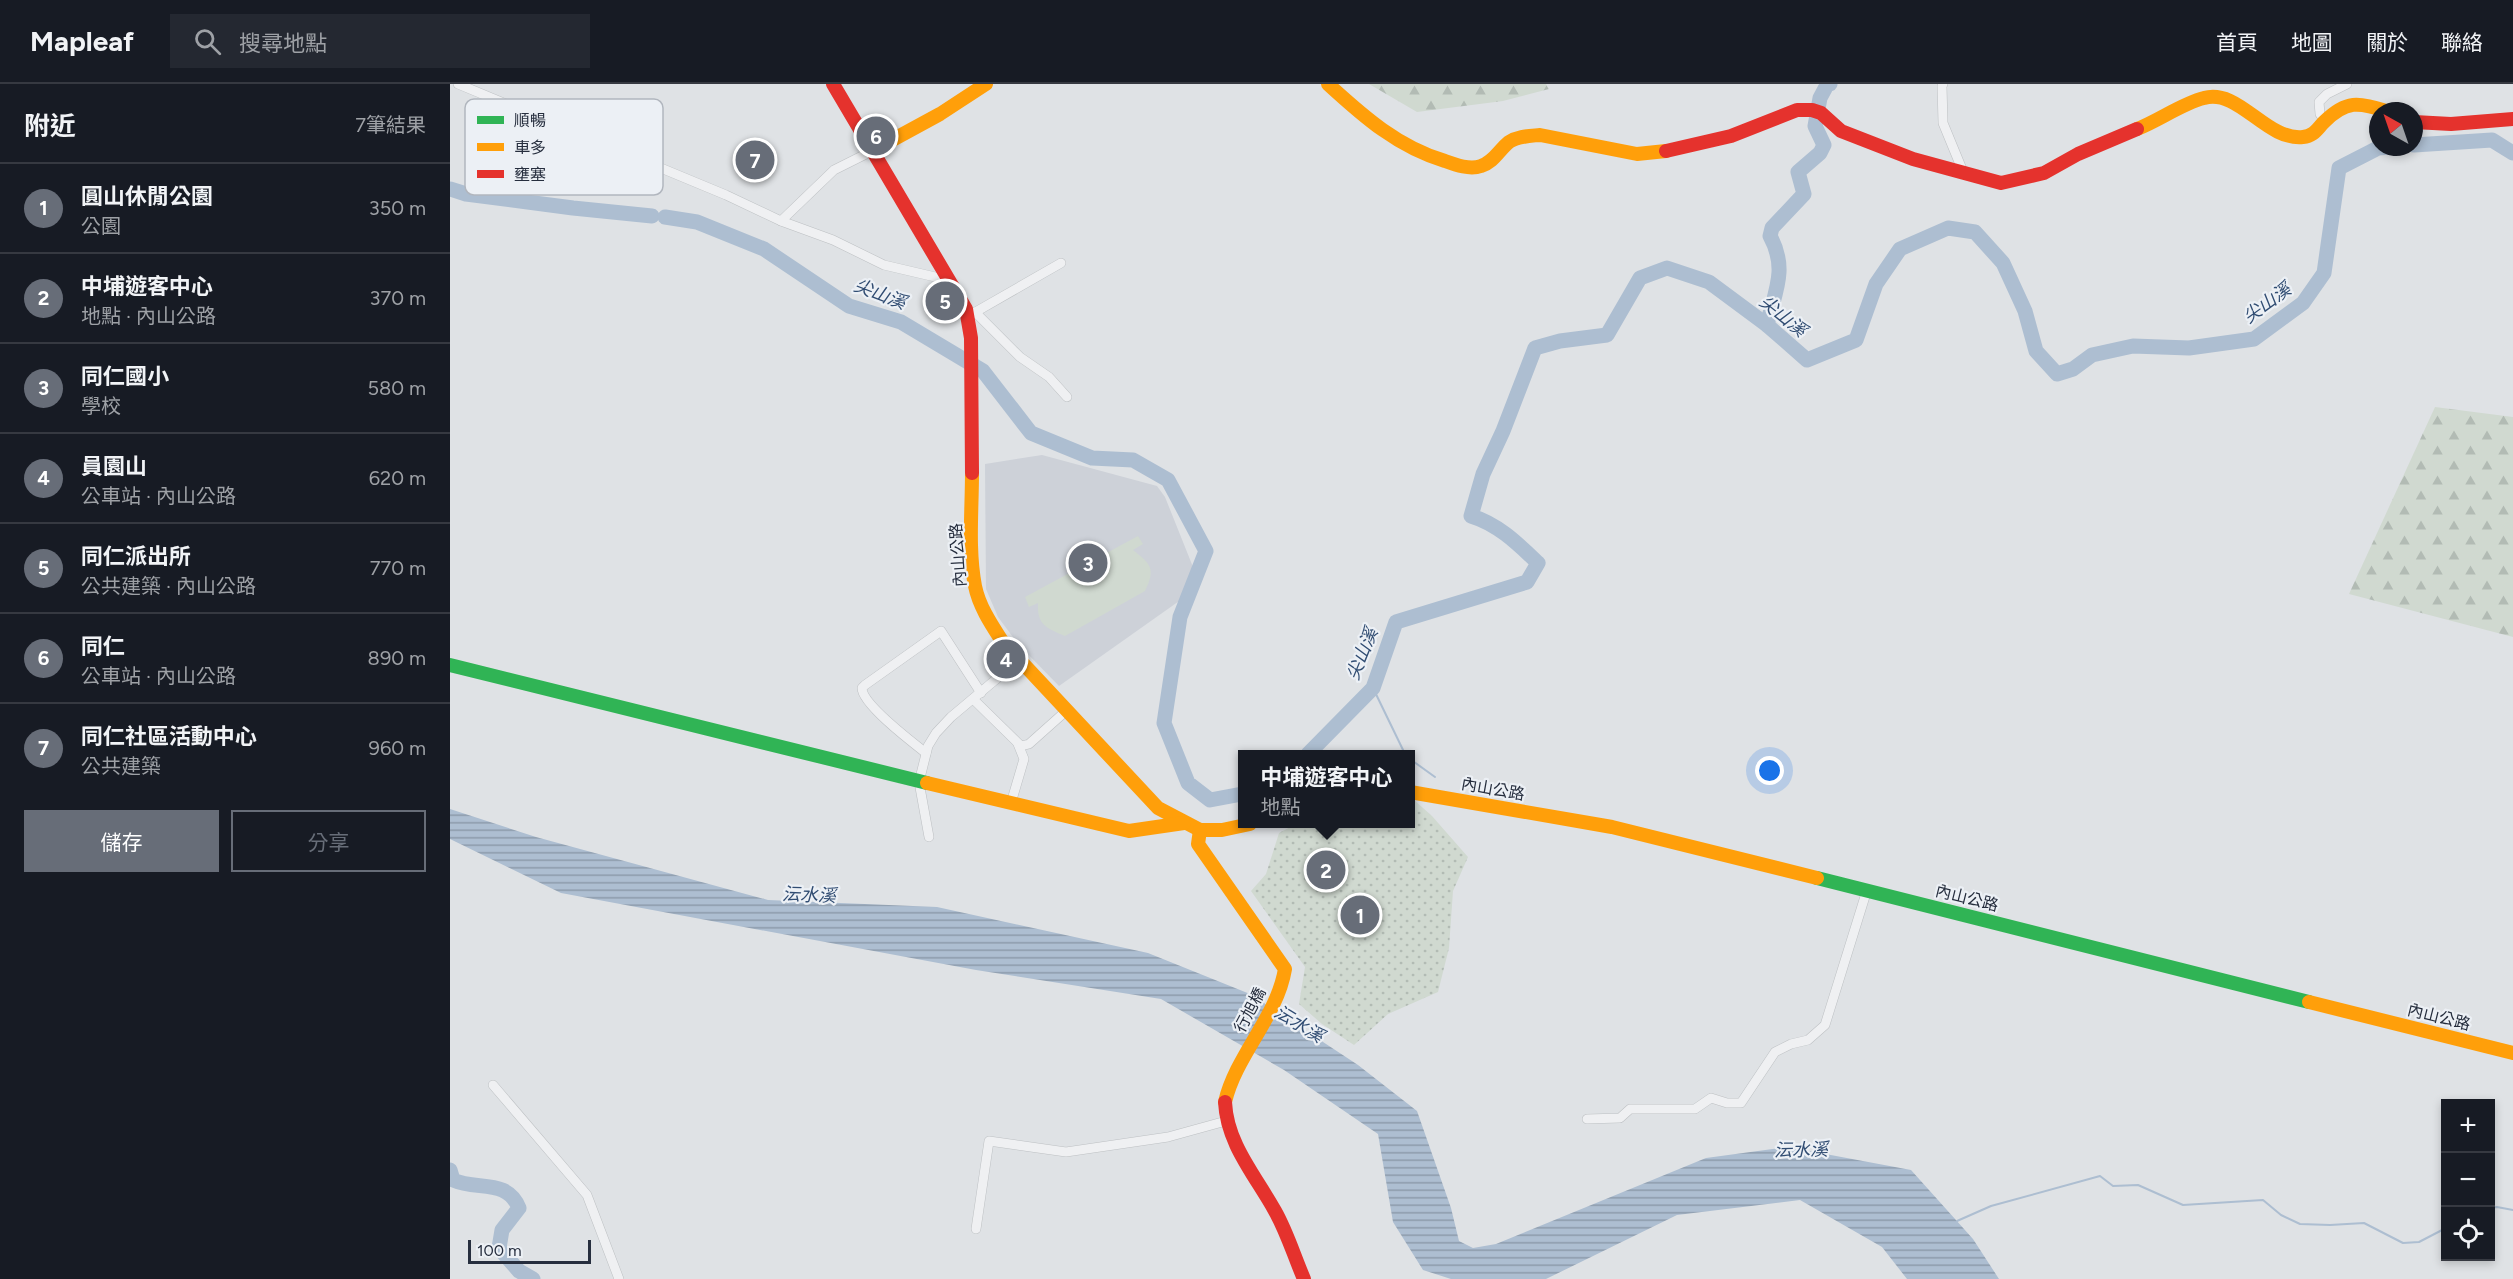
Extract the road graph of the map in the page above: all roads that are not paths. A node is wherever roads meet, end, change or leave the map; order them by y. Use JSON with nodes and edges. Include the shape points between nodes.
{"nodes":[{"id":1,"x":458,"y":84,"type":"edge"},
{"id":2,"x":833,"y":84,"type":"edge"},
{"id":3,"x":986,"y":84,"type":"edge"},
{"id":4,"x":1328,"y":84,"type":"edge"},
{"id":5,"x":1943,"y":84,"type":"edge"},
{"id":6,"x":2347,"y":84,"type":"edge"},
{"id":7,"x":494,"y":99,"type":"edge"},
{"id":8,"x":2369,"y":105,"type":"edge"},
{"id":9,"x":2513,"y":119,"type":"edge"},
{"id":10,"x":2325,"y":121,"type":"junction"},
{"id":11,"x":2423,"y":122,"type":"edge"},
{"id":12,"x":872,"y":151,"type":"junction"},
{"id":13,"x":663,"y":169,"type":"edge"},
{"id":14,"x":1964,"y":174,"type":"junction"},
{"id":15,"x":781,"y":221,"type":"junction"},
{"id":16,"x":1061,"y":263,"type":"dead end"},
{"id":17,"x":948,"y":280,"type":"junction"},
{"id":18,"x":971,"y":314,"type":"junction"},
{"id":19,"x":1067,"y":397,"type":"dead end"},
{"id":20,"x":1019,"y":660,"type":"junction"},
{"id":21,"x":450,"y":665,"type":"edge"},
{"id":22,"x":977,"y":696,"type":"junction"},
{"id":23,"x":1066,"y":711,"type":"junction"},
{"id":24,"x":1018,"y":744,"type":"junction"},
{"id":25,"x":926,"y":753,"type":"junction"},
{"id":26,"x":919,"y":782,"type":"junction"},
{"id":27,"x":1415,"y":793,"type":"edge"},
{"id":28,"x":1011,"y":803,"type":"junction"},
{"id":29,"x":1184,"y":823,"type":"junction"},
{"id":30,"x":1238,"y":827,"type":"edge"},
{"id":31,"x":1200,"y":830,"type":"junction"},
{"id":32,"x":929,"y":837,"type":"dead end"},
{"id":33,"x":1867,"y":890,"type":"junction"},
{"id":34,"x":2513,"y":1053,"type":"edge"},
{"id":35,"x":493,"y":1085,"type":"dead end"},
{"id":36,"x":1587,"y":1119,"type":"dead end"},
{"id":37,"x":1226,"y":1121,"type":"junction"},
{"id":38,"x":976,"y":1229,"type":"dead end"},
{"id":39,"x":619,"y":1279,"type":"edge"},
{"id":40,"x":1304,"y":1279,"type":"edge"}],
"edges":[{"from":1,"to":7,"type":"street"},
{"from":2,"to":12,"type":"street"},
{"from":3,"to":12,"type":"street"},
{"from":4,"to":14,"type":"street","via":[[1396,142],[1469,168],[1489,161],[1504,145],[1523,135],[1655,154],[1731,136],[1797,110],[1816,111],[1841,131],[1912,159]]},
{"from":5,"to":14,"type":"street","via":[[1943,123]]},
{"from":6,"to":10,"type":"street","via":[[2319,102]]},
{"from":8,"to":10,"type":"street","via":[[2350,104]]},
{"from":9,"to":11,"type":"street"},
{"from":10,"to":14,"type":"street","via":[[2315,133],[2303,137],[2278,134],[2224,99],[2205,98],[2044,173],[2001,183]]},
{"from":12,"to":15,"type":"street","via":[[834,170]]},
{"from":12,"to":17,"type":"street"},
{"from":13,"to":15,"type":"street"},
{"from":15,"to":17,"type":"street","via":[[884,265]]},
{"from":16,"to":18,"type":"street"},
{"from":17,"to":18,"type":"street"},
{"from":18,"to":19,"type":"street","via":[[1020,357],[1049,376]]},
{"from":18,"to":20,"type":"street","name":"內山公路","via":[[975,587],[987,618]]},
{"from":20,"to":22,"type":"street"},
{"from":20,"to":23,"type":"street","name":"內山公路"},
{"from":21,"to":26,"type":"street"},
{"from":22,"to":24,"type":"street"},
{"from":22,"to":25,"type":"street","via":[[936,733]]},
{"from":22,"to":25,"type":"street","via":[[941,631],[862,688],[899,732]]},
{"from":23,"to":24,"type":"street","via":[[1029,744]]},
{"from":23,"to":29,"type":"street","name":"內山公路","via":[[1158,808]]},
{"from":24,"to":28,"type":"street","via":[[1024,759]]},
{"from":25,"to":26,"type":"street"},
{"from":26,"to":28,"type":"street"},
{"from":26,"to":32,"type":"street"},
{"from":27,"to":33,"type":"street","name":"內山公路","via":[[1612,827]]},
{"from":28,"to":29,"type":"street","via":[[1129,831]]},
{"from":29,"to":31,"type":"street","name":"內山公路"},
{"from":30,"to":31,"type":"street","name":"內山公路"},
{"from":31,"to":37,"type":"street","name":"行旭橋","via":[[1198,844],[1285,969],[1282,986],[1225,1100]]},
{"from":33,"to":34,"type":"street","name":"內山公路"},
{"from":33,"to":36,"type":"street","via":[[1825,1025],[1808,1040],[1775,1052],[1741,1103],[1711,1098],[1695,1109],[1630,1109],[1620,1118]]},
{"from":35,"to":39,"type":"street","via":[[587,1195]]},
{"from":37,"to":38,"type":"street","via":[[1168,1137],[1066,1152],[989,1141]]},
{"from":37,"to":40,"type":"street","via":[[1234,1143],[1276,1213]]}]}
